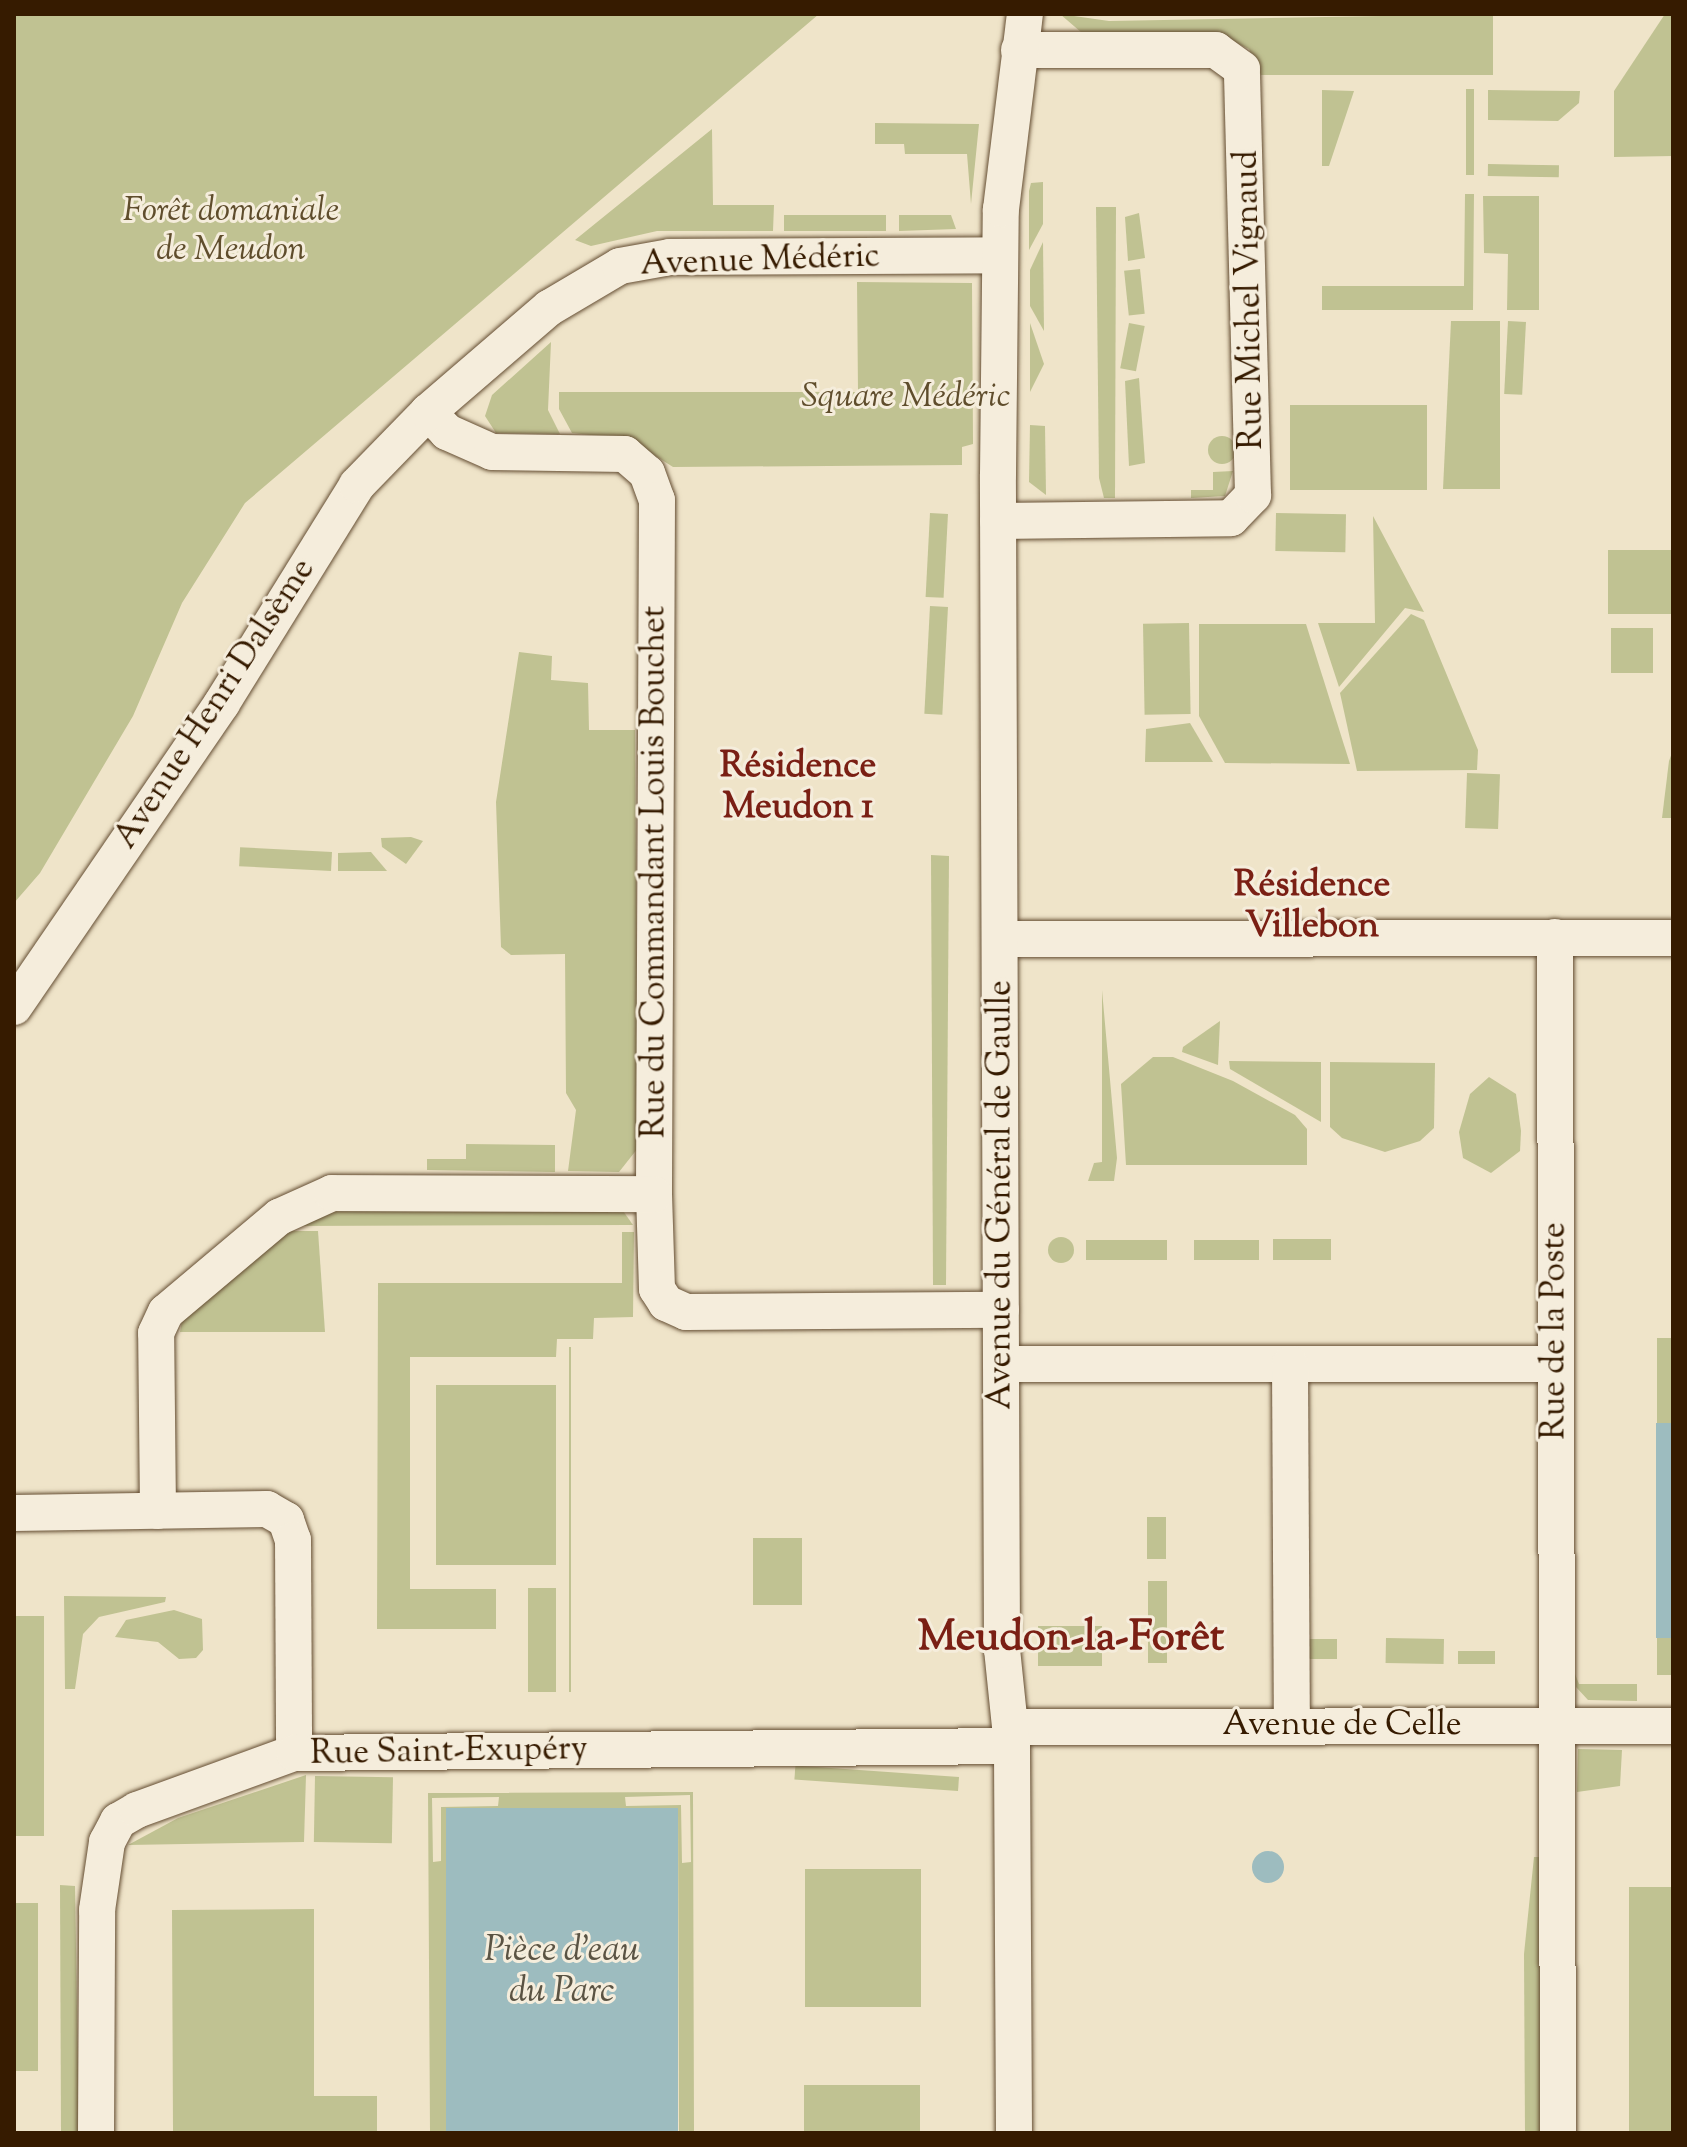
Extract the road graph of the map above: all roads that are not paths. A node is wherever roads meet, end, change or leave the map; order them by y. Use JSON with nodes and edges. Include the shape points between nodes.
{"nodes":[{"id":1,"x":1025,"y":14,"type":"edge"},
{"id":2,"x":1019,"y":50,"type":"junction"},
{"id":3,"x":999,"y":255,"type":"junction"},
{"id":4,"x":428,"y":412,"type":"junction"},
{"id":5,"x":998,"y":521,"type":"junction"},
{"id":6,"x":1555,"y":937,"type":"junction"},
{"id":7,"x":1673,"y":938,"type":"edge"},
{"id":8,"x":1000,"y":939,"type":"junction"},
{"id":9,"x":14,"y":1007,"type":"edge"},
{"id":10,"x":654,"y":1194,"type":"junction"},
{"id":11,"x":1001,"y":1310,"type":"junction"},
{"id":12,"x":1001,"y":1364,"type":"junction"},
{"id":13,"x":1290,"y":1364,"type":"junction"},
{"id":14,"x":1556,"y":1364,"type":"junction"},
{"id":15,"x":158,"y":1511,"type":"junction"},
{"id":16,"x":14,"y":1513,"type":"edge"},
{"id":17,"x":1292,"y":1726,"type":"junction"},
{"id":18,"x":1554,"y":1726,"type":"junction"},
{"id":19,"x":1673,"y":1726,"type":"edge"},
{"id":20,"x":1012,"y":1736,"type":"junction"},
{"id":21,"x":294,"y":1753,"type":"junction"},
{"id":22,"x":96,"y":2133,"type":"edge"},
{"id":23,"x":1014,"y":2133,"type":"edge"},
{"id":24,"x":1558,"y":2133,"type":"edge"}],
"edges":[{"from":1,"to":2,"type":"street","name":"Avenue du Général de Gaulle"},
{"from":2,"to":3,"type":"street","name":"Avenue du Général de Gaulle"},
{"from":2,"to":5,"type":"street","name":"Rue Michel Vignaud","via":[[1216,50],[1242,69],[1253,495],[1231,518]]},
{"from":3,"to":4,"type":"street","name":"Avenue Médéric","via":[[643,260],[580,285]]},
{"from":3,"to":5,"type":"street","name":"Avenue du Général de Gaulle"},
{"from":4,"to":9,"type":"street","name":"Avenue Henri Dalsème","via":[[357,485],[222,703]]},
{"from":4,"to":10,"type":"street","name":"Rue du Commandant Louis Bouchet","via":[[447,432],[492,452],[625,454],[652,483]]},
{"from":5,"to":8,"type":"street","name":"Avenue du Général de Gaulle"},
{"from":6,"to":7,"type":"street"},
{"from":6,"to":8,"type":"street"},
{"from":6,"to":14,"type":"street","name":"Rue de la Poste"},
{"from":8,"to":11,"type":"street","name":"Avenue du Général de Gaulle"},
{"from":10,"to":11,"type":"street","name":"Rue du Commandant Louis Bouchet","via":[[657,1289],[666,1303],[686,1312]]},
{"from":10,"to":15,"type":"street","via":[[332,1193],[279,1217],[186,1293],[156,1333]]},
{"from":11,"to":12,"type":"street","name":"Avenue du Général de Gaulle"},
{"from":12,"to":13,"type":"street"},
{"from":12,"to":20,"type":"street","name":"Avenue du Général de Gaulle","via":[[1002,1650]]},
{"from":13,"to":14,"type":"street"},
{"from":13,"to":17,"type":"street"},
{"from":14,"to":18,"type":"street","name":"Rue de la Poste"},
{"from":15,"to":16,"type":"street"},
{"from":15,"to":21,"type":"street","via":[[267,1509],[286,1520],[293,1540]]},
{"from":17,"to":18,"type":"street","name":"Avenue de Celle"},
{"from":17,"to":20,"type":"street","name":"Avenue de Celle"},
{"from":18,"to":19,"type":"street","name":"Avenue de Celle"},
{"from":18,"to":24,"type":"street","name":"Rue de la Poste"},
{"from":20,"to":21,"type":"street","name":"Rue Saint-Exupéry"},
{"from":20,"to":23,"type":"street","name":"Avenue du Général de Gaulle"},
{"from":21,"to":22,"type":"street","name":"Rue Saint-Exupéry","via":[[137,1810],[112,1830],[97,1910]]}]}
